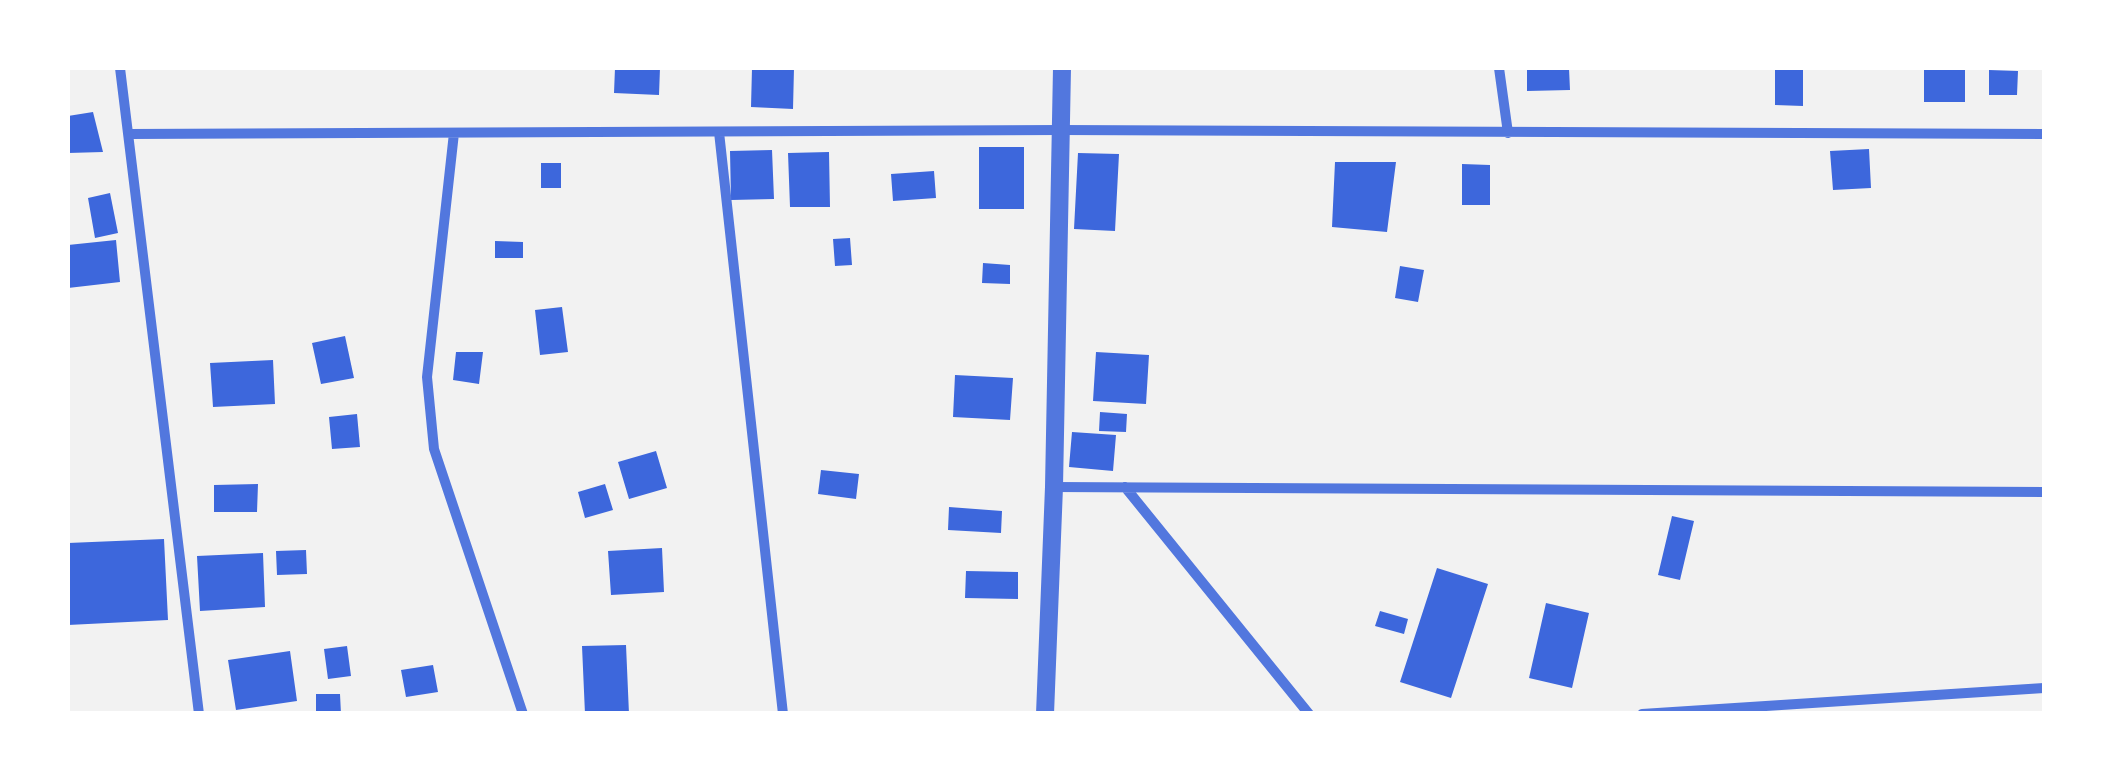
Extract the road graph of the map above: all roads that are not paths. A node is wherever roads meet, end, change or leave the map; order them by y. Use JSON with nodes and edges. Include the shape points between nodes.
{"nodes":[{"id":1,"x":120,"y":68,"type":"edge"},
{"id":2,"x":1062,"y":68,"type":"edge"},
{"id":3,"x":1499,"y":68,"type":"edge"},
{"id":4,"x":1061,"y":130,"type":"junction"},
{"id":5,"x":719,"y":132,"type":"junction"},
{"id":6,"x":454,"y":133,"type":"junction"},
{"id":7,"x":1508,"y":133,"type":"junction"},
{"id":8,"x":129,"y":134,"type":"junction"},
{"id":9,"x":2044,"y":134,"type":"edge"},
{"id":10,"x":1054,"y":487,"type":"junction"},
{"id":11,"x":1124,"y":487,"type":"junction"},
{"id":12,"x":2044,"y":492,"type":"edge"},
{"id":13,"x":2044,"y":688,"type":"edge"},
{"id":14,"x":1890,"y":698,"type":"junction"},
{"id":15,"x":199,"y":714,"type":"edge"},
{"id":16,"x":524,"y":714,"type":"edge"},
{"id":17,"x":783,"y":714,"type":"edge"},
{"id":18,"x":1045,"y":714,"type":"edge"},
{"id":19,"x":1309,"y":714,"type":"edge"},
{"id":20,"x":1642,"y":714,"type":"edge"},
{"id":21,"x":1890,"y":714,"type":"edge"}],
"edges":[{"from":1,"to":8,"type":"street"},
{"from":2,"to":4,"type":"street"},
{"from":3,"to":7,"type":"street"},
{"from":4,"to":5,"type":"street"},
{"from":4,"to":7,"type":"street"},
{"from":4,"to":10,"type":"street"},
{"from":5,"to":6,"type":"street"},
{"from":5,"to":17,"type":"street"},
{"from":6,"to":8,"type":"street"},
{"from":6,"to":16,"type":"street","via":[[427,377],[434,449]]},
{"from":7,"to":9,"type":"street"},
{"from":8,"to":15,"type":"street"},
{"from":10,"to":11,"type":"street"},
{"from":10,"to":18,"type":"street"},
{"from":11,"to":12,"type":"street"},
{"from":11,"to":19,"type":"street"},
{"from":13,"to":14,"type":"street"},
{"from":14,"to":20,"type":"street"},
{"from":14,"to":21,"type":"street"}]}
